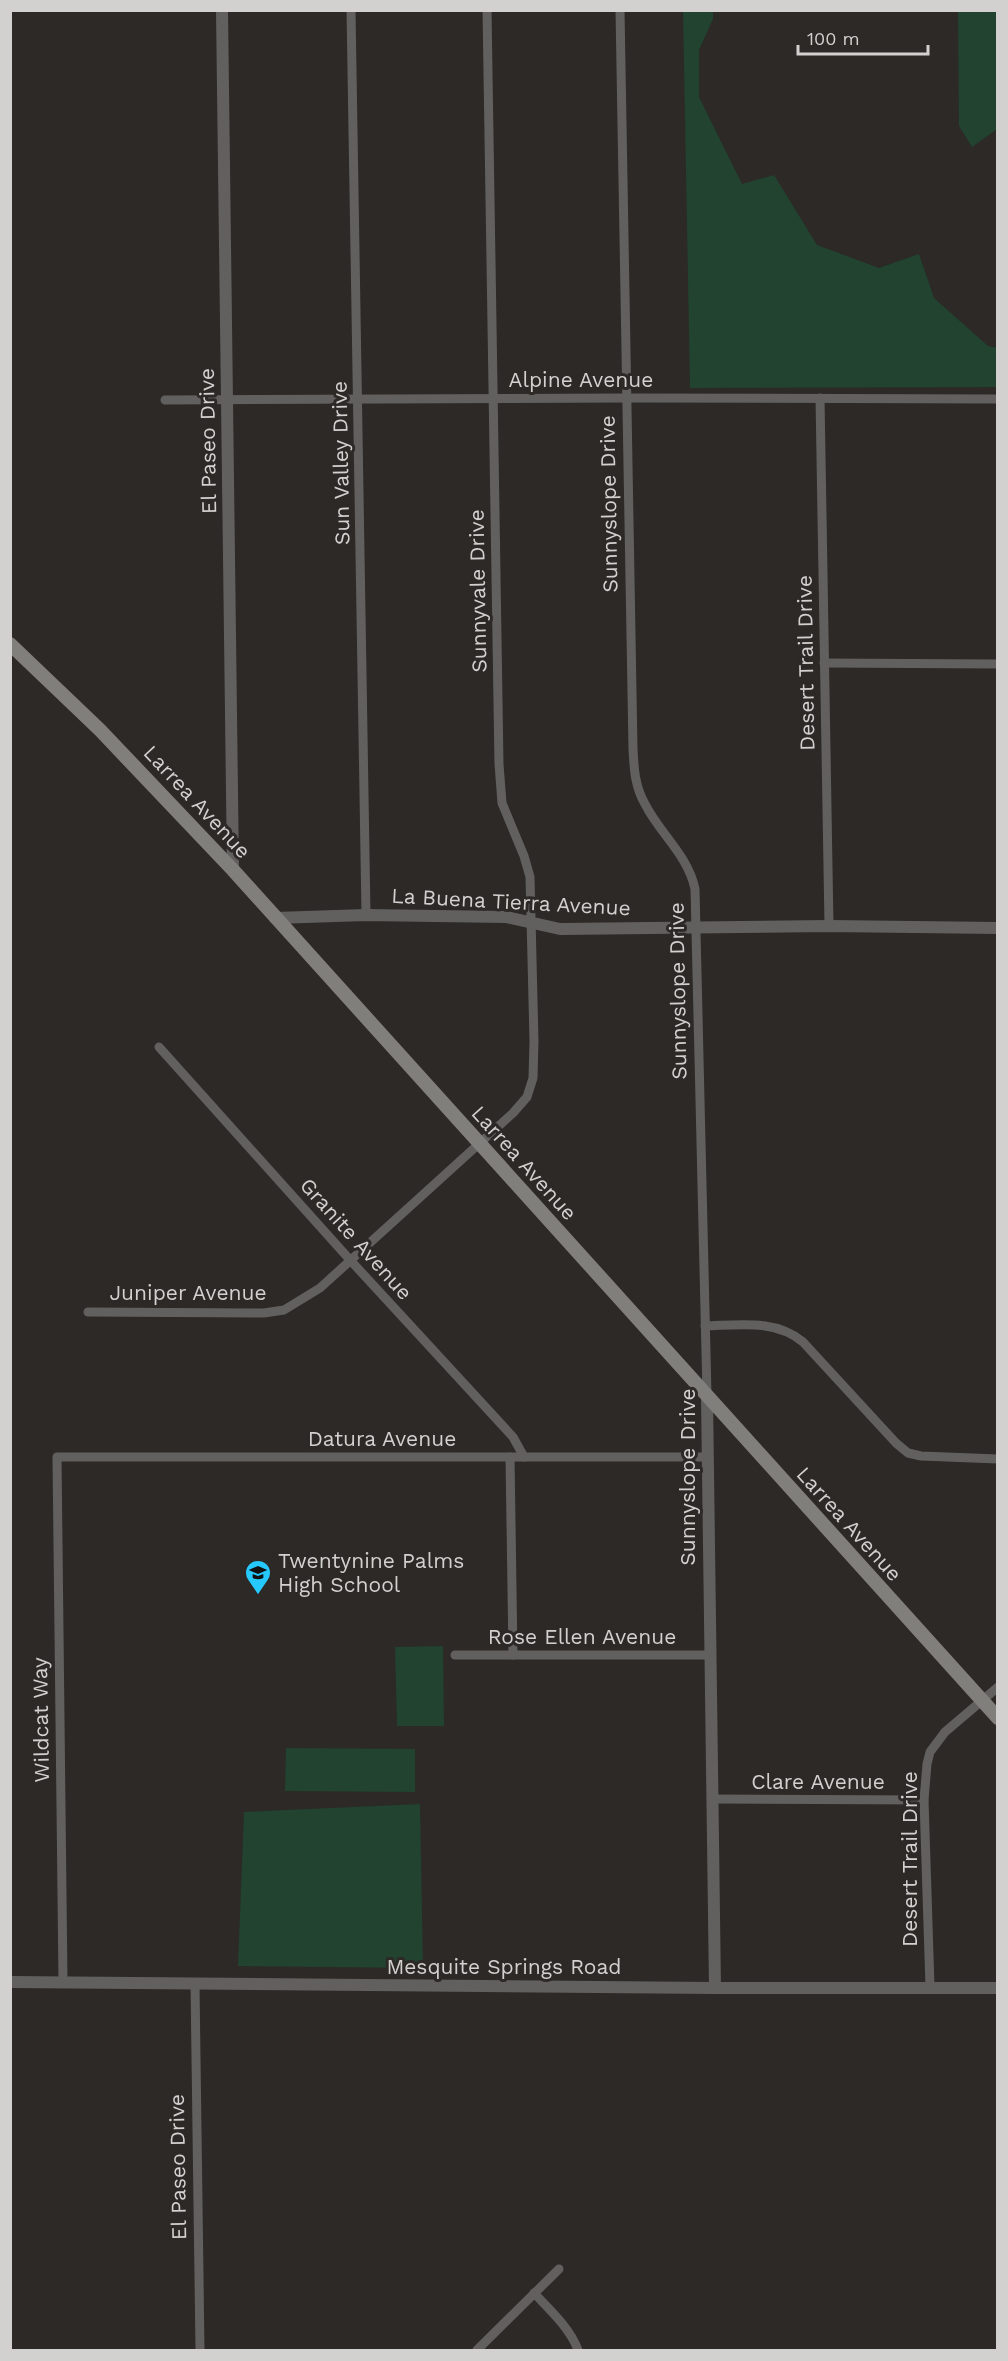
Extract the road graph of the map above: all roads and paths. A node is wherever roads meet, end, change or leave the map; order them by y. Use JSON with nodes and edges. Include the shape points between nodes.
{"nodes":[{"id":1,"x":222,"y":10,"type":"edge"},
{"id":2,"x":351,"y":10,"type":"edge"},
{"id":3,"x":487,"y":10,"type":"edge"},
{"id":4,"x":620,"y":10,"type":"edge"},
{"id":5,"x":627,"y":398,"type":"junction"},
{"id":6,"x":820,"y":398,"type":"junction"},
{"id":7,"x":227,"y":399,"type":"junction"},
{"id":8,"x":494,"y":399,"type":"junction"},
{"id":9,"x":998,"y":399,"type":"edge"},
{"id":10,"x":165,"y":400,"type":"dead end"},
{"id":11,"x":358,"y":400,"type":"junction"},
{"id":12,"x":10,"y":644,"type":"edge"},
{"id":13,"x":824,"y":663,"type":"junction"},
{"id":14,"x":998,"y":664,"type":"edge"},
{"id":15,"x":233,"y":870,"type":"junction"},
{"id":16,"x":366,"y":915,"type":"junction"},
{"id":17,"x":275,"y":918,"type":"junction"},
{"id":18,"x":530,"y":924,"type":"junction"},
{"id":19,"x":829,"y":926,"type":"junction"},
{"id":20,"x":697,"y":928,"type":"junction"},
{"id":21,"x":998,"y":928,"type":"edge"},
{"id":22,"x":159,"y":1047,"type":"dead end"},
{"id":23,"x":479,"y":1144,"type":"junction"},
{"id":24,"x":351,"y":1261,"type":"junction"},
{"id":25,"x":88,"y":1311,"type":"dead end"},
{"id":26,"x":705,"y":1326,"type":"junction"},
{"id":27,"x":707,"y":1398,"type":"junction"},
{"id":28,"x":57,"y":1457,"type":"joint"},
{"id":29,"x":510,"y":1457,"type":"junction"},
{"id":30,"x":524,"y":1457,"type":"junction"},
{"id":31,"x":707,"y":1457,"type":"junction"},
{"id":32,"x":998,"y":1459,"type":"edge"},
{"id":33,"x":455,"y":1655,"type":"dead end"},
{"id":34,"x":513,"y":1655,"type":"junction"},
{"id":35,"x":709,"y":1655,"type":"junction"},
{"id":36,"x":998,"y":1687,"type":"edge"},
{"id":37,"x":982,"y":1701,"type":"junction"},
{"id":38,"x":998,"y":1718,"type":"edge"},
{"id":39,"x":712,"y":1799,"type":"junction"},
{"id":40,"x":924,"y":1800,"type":"junction"},
{"id":41,"x":10,"y":1982,"type":"edge"},
{"id":42,"x":63,"y":1982,"type":"junction"},
{"id":43,"x":195,"y":1984,"type":"junction"},
{"id":44,"x":930,"y":1987,"type":"junction"},
{"id":45,"x":715,"y":1988,"type":"junction"},
{"id":46,"x":998,"y":1988,"type":"edge"},
{"id":47,"x":559,"y":2269,"type":"dead end"},
{"id":48,"x":534,"y":2293,"type":"junction"},
{"id":49,"x":200,"y":2350,"type":"edge"},
{"id":50,"x":477,"y":2350,"type":"edge"},
{"id":51,"x":578,"y":2350,"type":"edge"}],
"edges":[{"from":1,"to":7,"type":"street","name":"El Paseo Drive"},
{"from":2,"to":11,"type":"street","name":"Sun Valley Drive"},
{"from":3,"to":8,"type":"street","name":"Sunnyvale Drive"},
{"from":4,"to":5,"type":"street","name":"Sunnyslope Drive"},
{"from":5,"to":6,"type":"street","name":"Alpine Avenue"},
{"from":5,"to":8,"type":"street","name":"Alpine Avenue"},
{"from":5,"to":20,"type":"street","name":"Sunnyslope Drive","via":[[635,778],[645,805],[693,879]]},
{"from":6,"to":9,"type":"street","name":"Alpine Avenue"},
{"from":6,"to":13,"type":"street","name":"Desert Trail Drive"},
{"from":7,"to":10,"type":"street","name":"Alpine Avenue"},
{"from":7,"to":11,"type":"street","name":"Alpine Avenue"},
{"from":7,"to":15,"type":"street","name":"El Paseo Drive"},
{"from":8,"to":11,"type":"street","name":"Alpine Avenue"},
{"from":8,"to":18,"type":"street","name":"Sunnyvale Drive","via":[[499,764],[502,803],[530,877]]},
{"from":11,"to":16,"type":"street","name":"Sun Valley Drive"},
{"from":12,"to":15,"type":"main road","name":"Larrea Avenue","via":[[100,730]]},
{"from":13,"to":14,"type":"street"},
{"from":13,"to":19,"type":"street","name":"Desert Trail Drive"},
{"from":15,"to":17,"type":"main road","name":"Larrea Avenue"},
{"from":16,"to":17,"type":"street","name":"La Buena Tierra Avenue"},
{"from":16,"to":18,"type":"street","name":"La Buena Tierra Avenue","via":[[506,917]]},
{"from":17,"to":23,"type":"main road","name":"Larrea Avenue"},
{"from":18,"to":20,"type":"street","name":"La Buena Tierra Avenue","via":[[560,929]]},
{"from":18,"to":23,"type":"street","name":"Sunnyvale Drive","via":[[533,1077],[526,1097]]},
{"from":19,"to":20,"type":"street","name":"La Buena Tierra Avenue"},
{"from":19,"to":21,"type":"street","name":"La Buena Tierra Avenue"},
{"from":20,"to":26,"type":"street","name":"Sunnyslope Drive"},
{"from":22,"to":24,"type":"street","name":"Granite Avenue"},
{"from":23,"to":24,"type":"street","name":"Juniper Avenue"},
{"from":23,"to":27,"type":"main road","name":"Larrea Avenue"},
{"from":24,"to":25,"type":"street","name":"Juniper Avenue","via":[[320,1288],[284,1310]]},
{"from":24,"to":30,"type":"street","name":"Granite Avenue","via":[[513,1437]]},
{"from":26,"to":27,"type":"street","name":"Sunnyslope Drive"},
{"from":26,"to":32,"type":"street","via":[[776,1327],[791,1332],[908,1453],[935,1458]]},
{"from":27,"to":31,"type":"street","name":"Sunnyslope Drive"},
{"from":27,"to":37,"type":"main road","name":"Larrea Avenue"},
{"from":28,"to":29,"type":"street","name":"Datura Avenue"},
{"from":28,"to":42,"type":"street","name":"Wildcat Way"},
{"from":29,"to":30,"type":"street","name":"Datura Avenue"},
{"from":29,"to":34,"type":"street"},
{"from":30,"to":31,"type":"street","name":"Datura Avenue"},
{"from":31,"to":35,"type":"street","name":"Sunnyslope Drive"},
{"from":33,"to":34,"type":"street","name":"Rose Ellen Avenue"},
{"from":34,"to":35,"type":"street","name":"Rose Ellen Avenue"},
{"from":35,"to":39,"type":"street","name":"Sunnyslope Drive"},
{"from":36,"to":37,"type":"street","name":"Desert Trail Drive"},
{"from":37,"to":38,"type":"main road","name":"Larrea Avenue"},
{"from":37,"to":40,"type":"street","name":"Desert Trail Drive","via":[[945,1732],[930,1752]]},
{"from":39,"to":40,"type":"street","name":"Clare Avenue"},
{"from":39,"to":45,"type":"street","name":"Sunnyslope Drive"},
{"from":40,"to":44,"type":"street","name":"Desert Trail Drive"},
{"from":41,"to":42,"type":"street","name":"Mesquite Springs Road"},
{"from":42,"to":43,"type":"street","name":"Mesquite Springs Road"},
{"from":43,"to":45,"type":"street","name":"Mesquite Springs Road"},
{"from":43,"to":49,"type":"street","name":"El Paseo Drive"},
{"from":44,"to":45,"type":"street","name":"Mesquite Springs Road"},
{"from":44,"to":46,"type":"street","name":"Mesquite Springs Road"},
{"from":47,"to":48,"type":"street"},
{"from":48,"to":50,"type":"street"},
{"from":48,"to":51,"type":"street"}]}
